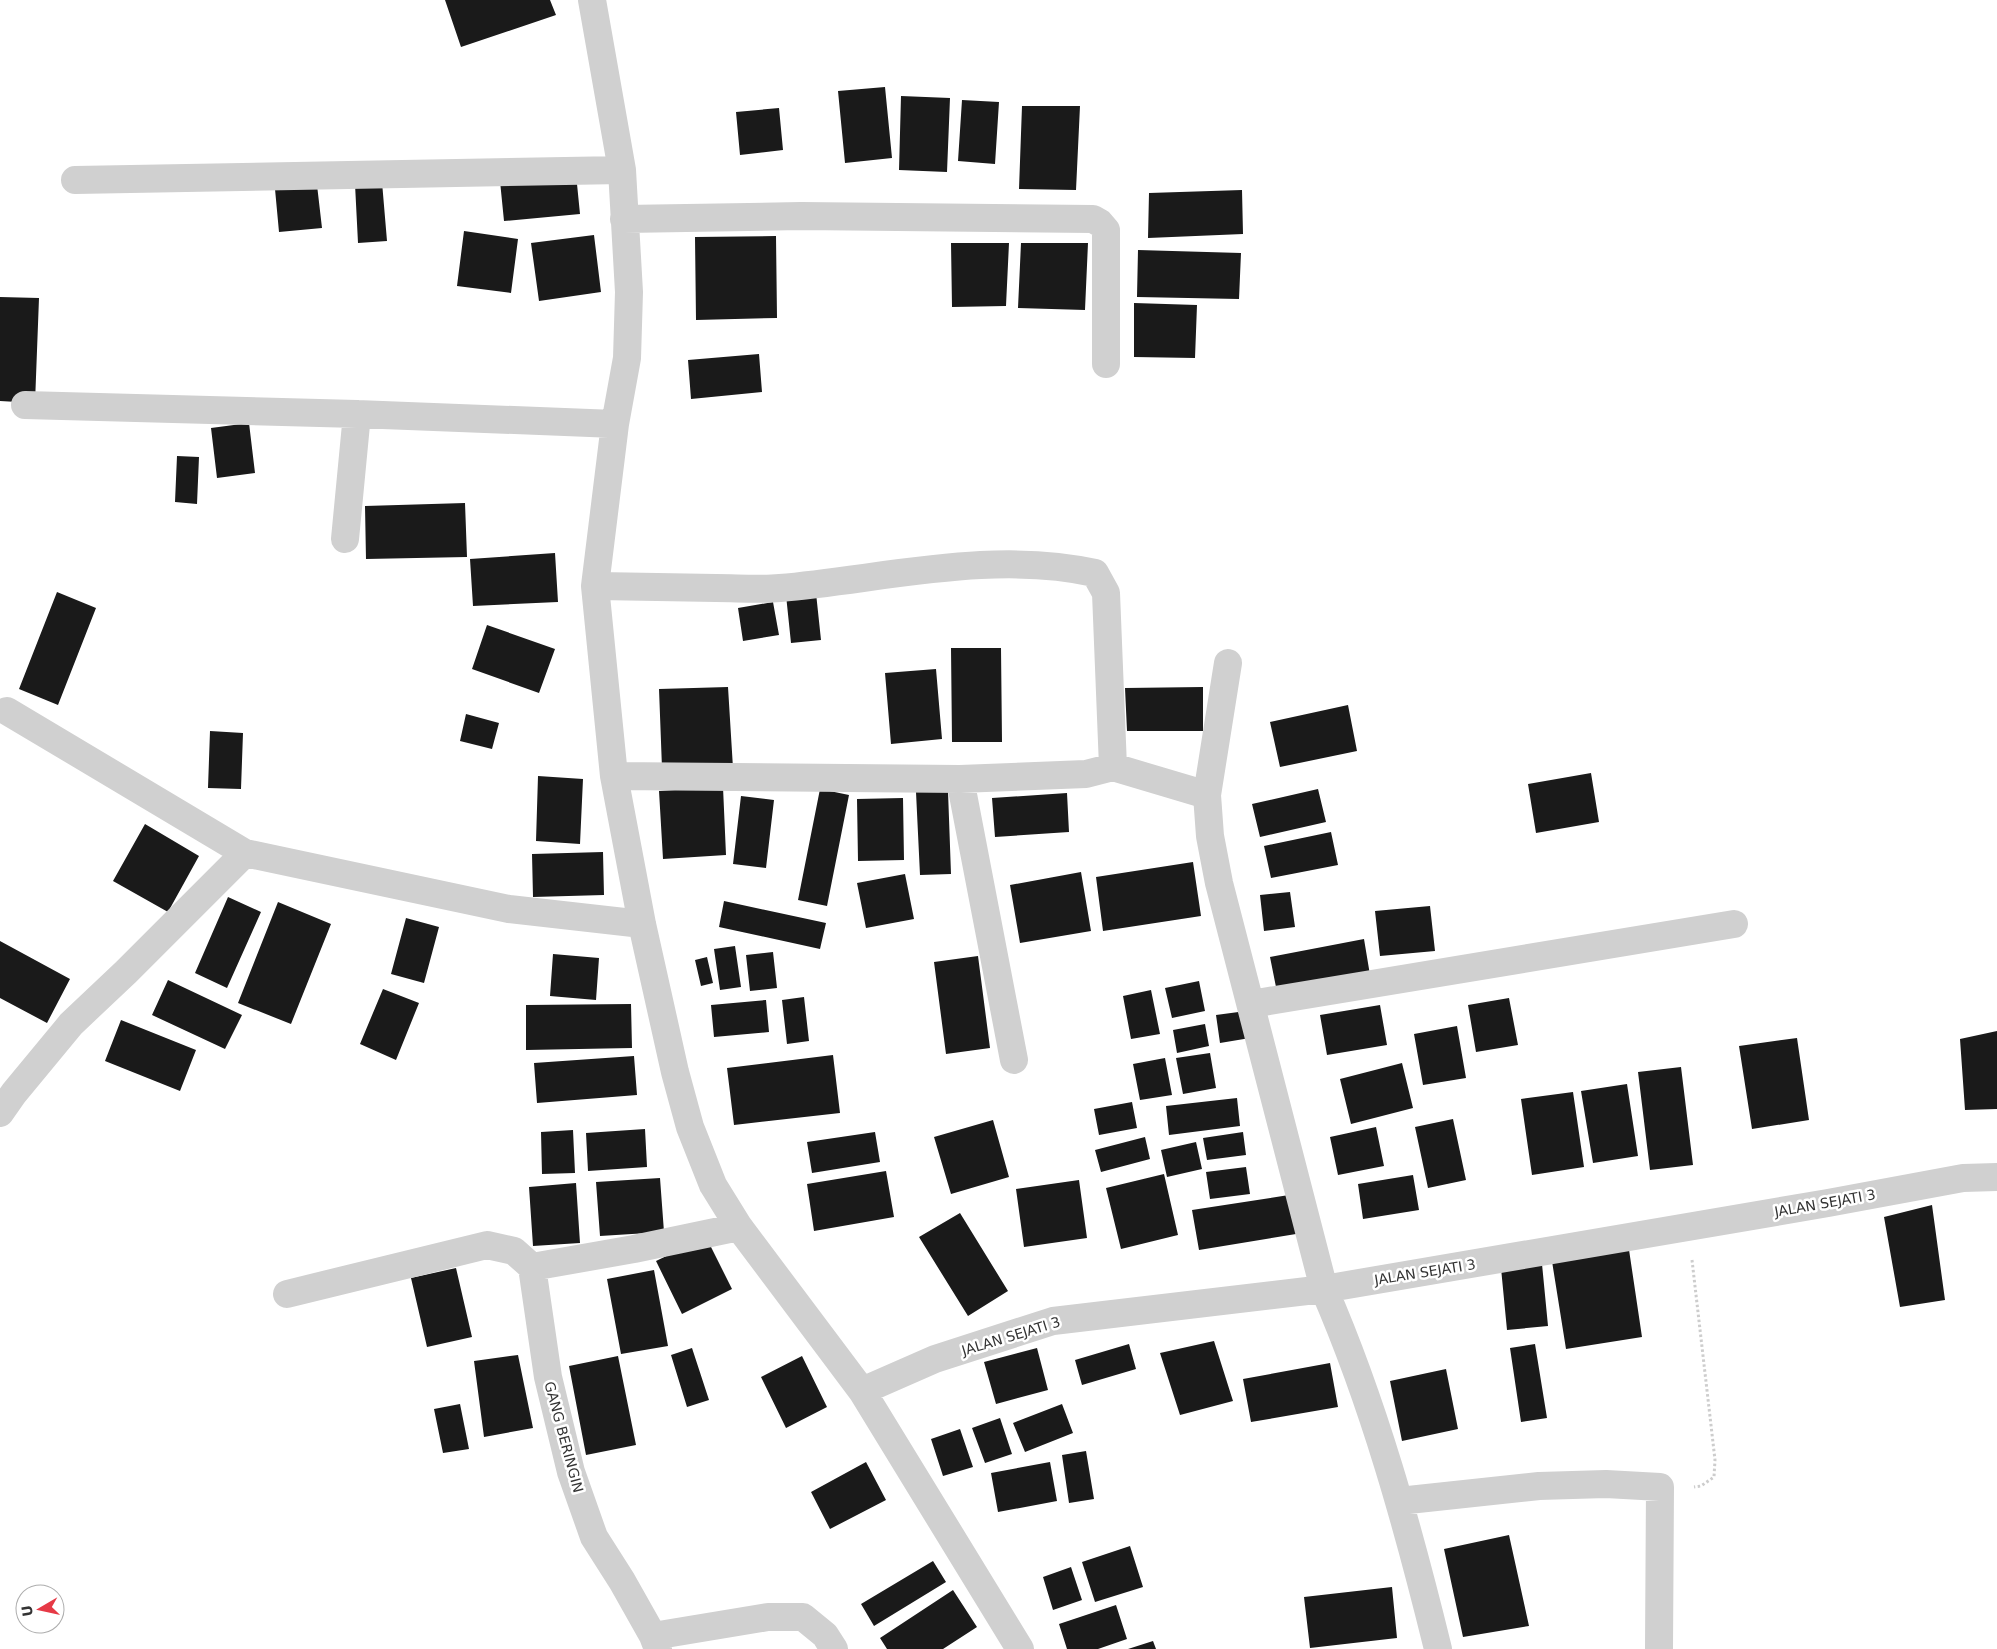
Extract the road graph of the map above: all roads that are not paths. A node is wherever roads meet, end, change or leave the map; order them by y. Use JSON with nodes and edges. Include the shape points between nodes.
{"nodes":[{"id":1,"x":592,"y":0,"type":"edge"},
{"id":2,"x":622,"y":170,"type":"junction"},
{"id":3,"x":75,"y":180,"type":"dead end"},
{"id":4,"x":624,"y":219,"type":"junction"},
{"id":5,"x":1106,"y":364,"type":"dead end"},
{"id":6,"x":25,"y":406,"type":"dead end"},
{"id":7,"x":358,"y":414,"type":"junction"},
{"id":8,"x":615,"y":424,"type":"junction"},
{"id":9,"x":345,"y":539,"type":"dead end"},
{"id":10,"x":595,"y":586,"type":"junction"},
{"id":11,"x":1228,"y":663,"type":"dead end"},
{"id":12,"x":7,"y":711,"type":"dead end"},
{"id":13,"x":1113,"y":767,"type":"junction"},
{"id":14,"x":614,"y":776,"type":"junction"},
{"id":15,"x":960,"y":779,"type":"junction"},
{"id":16,"x":1207,"y":796,"type":"junction"},
{"id":17,"x":244,"y":853,"type":"junction"},
{"id":18,"x":642,"y":924,"type":"junction"},
{"id":19,"x":1734,"y":924,"type":"dead end"},
{"id":20,"x":1251,"y":1004,"type":"junction"},
{"id":21,"x":1014,"y":1060,"type":"dead end"},
{"id":22,"x":0,"y":1113,"type":"edge"},
{"id":23,"x":1997,"y":1177,"type":"edge"},
{"id":24,"x":739,"y":1227,"type":"junction"},
{"id":25,"x":532,"y":1267,"type":"junction"},
{"id":26,"x":1324,"y":1289,"type":"junction"},
{"id":27,"x":287,"y":1294,"type":"dead end"},
{"id":28,"x":862,"y":1391,"type":"junction"},
{"id":29,"x":1399,"y":1501,"type":"junction"},
{"id":30,"x":655,"y":1643,"type":"edge"},
{"id":31,"x":834,"y":1649,"type":"edge"},
{"id":32,"x":1020,"y":1649,"type":"edge"},
{"id":33,"x":1438,"y":1649,"type":"edge"},
{"id":34,"x":1659,"y":1649,"type":"edge"}],
"edges":[{"from":1,"to":2,"type":"street"},
{"from":2,"to":3,"type":"street"},
{"from":2,"to":4,"type":"street"},
{"from":4,"to":5,"type":"street","via":[[801,216],[1093,219],[1106,230]]},
{"from":4,"to":8,"type":"street","via":[[629,292],[627,358]]},
{"from":6,"to":7,"type":"street"},
{"from":7,"to":8,"type":"street"},
{"from":7,"to":9,"type":"street"},
{"from":8,"to":10,"type":"street"},
{"from":10,"to":13,"type":"street","via":[[776,588],[992,565],[1068,567],[1095,573],[1106,594]]},
{"from":10,"to":14,"type":"street"},
{"from":11,"to":16,"type":"street"},
{"from":12,"to":17,"type":"street"},
{"from":13,"to":15,"type":"street","via":[[1086,774]]},
{"from":13,"to":16,"type":"street"},
{"from":14,"to":15,"type":"street"},
{"from":14,"to":18,"type":"street"},
{"from":15,"to":21,"type":"street"},
{"from":16,"to":20,"type":"street","via":[[1219,883]]},
{"from":17,"to":18,"type":"street","via":[[509,909]]},
{"from":17,"to":22,"type":"street","via":[[71,1024]]},
{"from":18,"to":24,"type":"street","via":[[690,1127],[713,1185]]},
{"from":19,"to":20,"type":"street"},
{"from":20,"to":26,"type":"street"},
{"from":23,"to":26,"type":"street","name":"JALAN SEJATI 3","via":[[1963,1178]]},
{"from":24,"to":25,"type":"street"},
{"from":24,"to":28,"type":"street"},
{"from":25,"to":27,"type":"street","via":[[514,1252],[487,1245]]},
{"from":25,"to":30,"type":"street","name":"GANG BERINGIN","via":[[548,1376],[571,1472],[594,1537]]},
{"from":26,"to":28,"type":"street","name":"JALAN SEJATI 3","via":[[1053,1321],[935,1359]]},
{"from":26,"to":29,"type":"street","via":[[1347,1342]]},
{"from":28,"to":32,"type":"street"},
{"from":29,"to":33,"type":"street"},
{"from":29,"to":34,"type":"street","via":[[1539,1486],[1606,1484],[1660,1487]]},
{"from":30,"to":31,"type":"street","via":[[768,1617],[803,1618],[825,1635]]}]}
